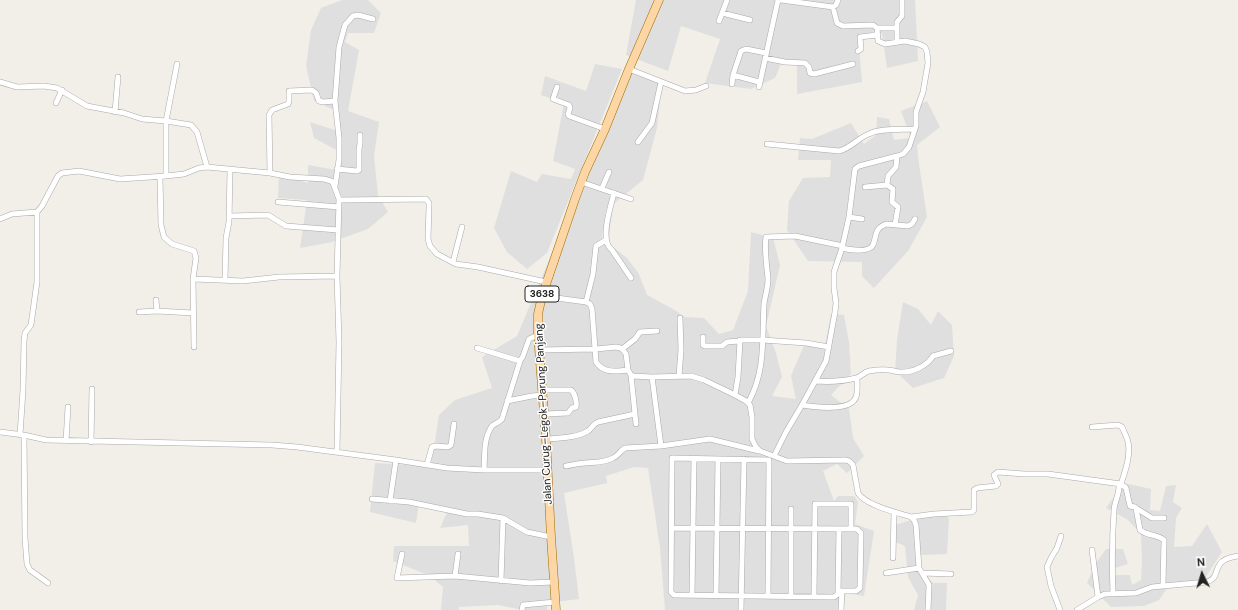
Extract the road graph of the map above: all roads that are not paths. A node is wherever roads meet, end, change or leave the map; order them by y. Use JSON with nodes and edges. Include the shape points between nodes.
{"nodes":[{"id":1,"x":659,"y":0,"type":"edge"},
{"id":2,"x":727,"y":0,"type":"edge"},
{"id":3,"x":779,"y":0,"type":"edge"},
{"id":4,"x":838,"y":0,"type":"edge"},
{"id":5,"x":902,"y":0,"type":"edge"},
{"id":6,"x":833,"y":7,"type":"junction"},
{"id":7,"x":722,"y":13,"type":"junction"},
{"id":8,"x":373,"y":19,"type":"dead end"},
{"id":9,"x":750,"y":20,"type":"dead end"},
{"id":10,"x":719,"y":21,"type":"dead end"},
{"id":11,"x":877,"y":28,"type":"junction"},
{"id":12,"x":897,"y":28,"type":"junction"},
{"id":13,"x":877,"y":36,"type":"junction"},
{"id":14,"x":898,"y":42,"type":"junction"},
{"id":15,"x":858,"y":51,"type":"dead end"},
{"id":16,"x":766,"y":56,"type":"junction"},
{"id":17,"x":177,"y":64,"type":"dead end"},
{"id":18,"x":853,"y":64,"type":"dead end"},
{"id":19,"x":629,"y":69,"type":"junction"},
{"id":20,"x":734,"y":75,"type":"junction"},
{"id":21,"x":118,"y":77,"type":"dead end"},
{"id":22,"x":0,"y":82,"type":"edge"},
{"id":23,"x":661,"y":82,"type":"junction"},
{"id":24,"x":732,"y":84,"type":"dead end"},
{"id":25,"x":706,"y":86,"type":"dead end"},
{"id":26,"x":557,"y":87,"type":"dead end"},
{"id":27,"x":62,"y":90,"type":"junction"},
{"id":28,"x":335,"y":101,"type":"junction"},
{"id":29,"x":56,"y":104,"type":"dead end"},
{"id":30,"x":115,"y":112,"type":"junction"},
{"id":31,"x":166,"y":121,"type":"junction"},
{"id":32,"x":605,"y":129,"type":"junction"},
{"id":33,"x":915,"y":129,"type":"junction"},
{"id":34,"x":360,"y":135,"type":"dead end"},
{"id":35,"x":638,"y":142,"type":"dead end"},
{"id":36,"x":767,"y":144,"type":"dead end"},
{"id":37,"x":897,"y":156,"type":"junction"},
{"id":38,"x":207,"y":167,"type":"junction"},
{"id":39,"x":337,"y":169,"type":"junction"},
{"id":40,"x":230,"y":170,"type":"junction"},
{"id":41,"x":609,"y":172,"type":"dead end"},
{"id":42,"x":270,"y":173,"type":"junction"},
{"id":43,"x":160,"y":176,"type":"junction"},
{"id":44,"x":166,"y":176,"type":"junction"},
{"id":45,"x":581,"y":182,"type":"junction"},
{"id":46,"x":887,"y":185,"type":"junction"},
{"id":47,"x":335,"y":186,"type":"junction"},
{"id":48,"x":865,"y":187,"type":"dead end"},
{"id":49,"x":602,"y":188,"type":"junction"},
{"id":50,"x":614,"y":193,"type":"junction"},
{"id":51,"x":339,"y":199,"type":"junction"},
{"id":52,"x":631,"y":199,"type":"dead end"},
{"id":53,"x":278,"y":202,"type":"dead end"},
{"id":54,"x":339,"y":207,"type":"junction"},
{"id":55,"x":37,"y":212,"type":"junction"},
{"id":56,"x":229,"y":216,"type":"junction"},
{"id":57,"x":849,"y":217,"type":"junction"},
{"id":58,"x":0,"y":219,"type":"edge"},
{"id":59,"x":862,"y":219,"type":"dead end"},
{"id":60,"x":915,"y":219,"type":"dead end"},
{"id":61,"x":895,"y":225,"type":"junction"},
{"id":62,"x":462,"y":227,"type":"dead end"},
{"id":63,"x":338,"y":230,"type":"junction"},
{"id":64,"x":606,"y":240,"type":"junction"},
{"id":65,"x":842,"y":247,"type":"junction"},
{"id":66,"x":453,"y":262,"type":"junction"},
{"id":67,"x":337,"y":276,"type":"junction"},
{"id":68,"x":631,"y":278,"type":"dead end"},
{"id":69,"x":193,"y":279,"type":"junction"},
{"id":70,"x":225,"y":280,"type":"junction"},
{"id":71,"x":546,"y":282,"type":"junction"},
{"id":72,"x":542,"y":296,"type":"junction"},
{"id":73,"x":156,"y":300,"type":"dead end"},
{"id":74,"x":586,"y":302,"type":"junction"},
{"id":75,"x":157,"y":311,"type":"junction"},
{"id":76,"x":139,"y":312,"type":"dead end"},
{"id":77,"x":193,"y":313,"type":"junction"},
{"id":78,"x":680,"y":318,"type":"dead end"},
{"id":79,"x":656,"y":331,"type":"dead end"},
{"id":80,"x":538,"y":335,"type":"junction"},
{"id":81,"x":703,"y":336,"type":"dead end"},
{"id":82,"x":763,"y":340,"type":"junction"},
{"id":83,"x":739,"y":341,"type":"junction"},
{"id":84,"x":194,"y":347,"type":"dead end"},
{"id":85,"x":829,"y":347,"type":"junction"},
{"id":86,"x":476,"y":348,"type":"dead end"},
{"id":87,"x":596,"y":349,"type":"junction"},
{"id":88,"x":622,"y":349,"type":"junction"},
{"id":89,"x":539,"y":350,"type":"junction"},
{"id":90,"x":951,"y":351,"type":"dead end"},
{"id":91,"x":520,"y":361,"type":"junction"},
{"id":92,"x":630,"y":372,"type":"junction"},
{"id":93,"x":680,"y":376,"type":"junction"},
{"id":94,"x":652,"y":377,"type":"junction"},
{"id":95,"x":857,"y":378,"type":"junction"},
{"id":96,"x":815,"y":381,"type":"junction"},
{"id":97,"x":92,"y":389,"type":"dead end"},
{"id":98,"x":543,"y":392,"type":"junction"},
{"id":99,"x":735,"y":395,"type":"junction"},
{"id":100,"x":507,"y":402,"type":"junction"},
{"id":101,"x":748,"y":403,"type":"junction"},
{"id":102,"x":802,"y":405,"type":"junction"},
{"id":103,"x":68,"y":407,"type":"dead end"},
{"id":104,"x":545,"y":414,"type":"junction"},
{"id":105,"x":635,"y":414,"type":"junction"},
{"id":106,"x":454,"y":424,"type":"dead end"},
{"id":107,"x":636,"y":424,"type":"dead end"},
{"id":108,"x":1092,"y":427,"type":"dead end"},
{"id":109,"x":0,"y":432,"type":"edge"},
{"id":110,"x":22,"y":435,"type":"junction"},
{"id":111,"x":546,"y":438,"type":"junction"},
{"id":112,"x":66,"y":441,"type":"junction"},
{"id":113,"x":91,"y":442,"type":"junction"},
{"id":114,"x":661,"y":446,"type":"junction"},
{"id":115,"x":760,"y":451,"type":"junction"},
{"id":116,"x":337,"y":452,"type":"junction"},
{"id":117,"x":774,"y":456,"type":"junction"},
{"id":118,"x":694,"y":458,"type":"junction"},
{"id":119,"x":718,"y":459,"type":"junction"},
{"id":120,"x":744,"y":459,"type":"junction"},
{"id":121,"x":396,"y":460,"type":"junction"},
{"id":122,"x":427,"y":465,"type":"junction"},
{"id":123,"x":566,"y":466,"type":"dead end"},
{"id":124,"x":484,"y":470,"type":"junction"},
{"id":125,"x":548,"y":470,"type":"junction"},
{"id":126,"x":1120,"y":484,"type":"junction"},
{"id":127,"x":372,"y":499,"type":"dead end"},
{"id":128,"x":390,"y":501,"type":"junction"},
{"id":129,"x":1136,"y":508,"type":"junction"},
{"id":130,"x":791,"y":509,"type":"dead end"},
{"id":131,"x":894,"y":512,"type":"junction"},
{"id":132,"x":911,"y":517,"type":"junction"},
{"id":133,"x":503,"y":518,"type":"junction"},
{"id":134,"x":1164,"y":518,"type":"dead end"},
{"id":135,"x":671,"y":528,"type":"junction"},
{"id":136,"x":694,"y":528,"type":"junction"},
{"id":137,"x":718,"y":528,"type":"junction"},
{"id":138,"x":742,"y":528,"type":"junction"},
{"id":139,"x":768,"y":528,"type":"junction"},
{"id":140,"x":792,"y":528,"type":"junction"},
{"id":141,"x":815,"y":529,"type":"junction"},
{"id":142,"x":839,"y":529,"type":"junction"},
{"id":143,"x":851,"y":529,"type":"junction"},
{"id":144,"x":1061,"y":536,"type":"dead end"},
{"id":145,"x":551,"y":537,"type":"junction"},
{"id":146,"x":1092,"y":550,"type":"dead end"},
{"id":147,"x":402,"y":554,"type":"dead end"},
{"id":148,"x":458,"y":554,"type":"dead end"},
{"id":149,"x":1238,"y":556,"type":"edge"},
{"id":150,"x":893,"y":558,"type":"dead end"},
{"id":151,"x":919,"y":568,"type":"junction"},
{"id":152,"x":886,"y":573,"type":"dead end"},
{"id":153,"x":922,"y":573,"type":"junction"},
{"id":154,"x":951,"y":574,"type":"dead end"},
{"id":155,"x":455,"y":576,"type":"junction"},
{"id":156,"x":501,"y":580,"type":"junction"},
{"id":157,"x":554,"y":582,"type":"junction"},
{"id":158,"x":48,"y":583,"type":"dead end"},
{"id":159,"x":1163,"y":586,"type":"junction"},
{"id":160,"x":840,"y":591,"type":"junction"},
{"id":161,"x":1113,"y":593,"type":"junction"},
{"id":162,"x":692,"y":595,"type":"junction"},
{"id":163,"x":716,"y":595,"type":"junction"},
{"id":164,"x":742,"y":596,"type":"junction"},
{"id":165,"x":768,"y":596,"type":"junction"},
{"id":166,"x":791,"y":596,"type":"junction"},
{"id":167,"x":814,"y":596,"type":"junction"},
{"id":168,"x":1098,"y":597,"type":"junction"},
{"id":169,"x":556,"y":606,"type":"edge"},
{"id":170,"x":522,"y":610,"type":"edge"},
{"id":171,"x":741,"y":610,"type":"edge"},
{"id":172,"x":841,"y":610,"type":"edge"},
{"id":173,"x":928,"y":610,"type":"edge"},
{"id":174,"x":1060,"y":610,"type":"edge"},
{"id":175,"x":1077,"y":610,"type":"edge"}],
"edges":[{"from":1,"to":19,"type":"main road","name":"Jalan Curug–Legok–Parung Panjang","number":"3638"},
{"from":2,"to":7,"type":"street"},
{"from":3,"to":6,"type":"street"},
{"from":3,"to":16,"type":"street"},
{"from":4,"to":6,"type":"street"},
{"from":5,"to":12,"type":"street","via":[[902,16],[897,22]]},
{"from":6,"to":11,"type":"street","via":[[839,25],[873,25]]},
{"from":7,"to":9,"type":"street"},
{"from":7,"to":10,"type":"street"},
{"from":8,"to":28,"type":"street","via":[[355,16],[345,25],[339,47]]},
{"from":11,"to":12,"type":"street"},
{"from":11,"to":13,"type":"street"},
{"from":12,"to":14,"type":"street"},
{"from":13,"to":14,"type":"street","via":[[878,41],[882,43]]},
{"from":13,"to":15,"type":"street","via":[[860,37],[861,49]]},
{"from":14,"to":33,"type":"street","via":[[919,44],[925,47],[927,52],[928,63],[923,92],[916,112]]},
{"from":16,"to":18,"type":"street","via":[[785,62],[805,63],[809,66],[810,73],[814,74]]},
{"from":16,"to":20,"type":"street","via":[[746,49],[741,51]]},
{"from":16,"to":20,"type":"street","via":[[759,85]]},
{"from":17,"to":31,"type":"street"},
{"from":19,"to":23,"type":"street"},
{"from":19,"to":32,"type":"main road","name":"Jalan Curug–Legok–Parung Panjang","number":"3638"},
{"from":20,"to":24,"type":"street"},
{"from":21,"to":30,"type":"street"},
{"from":22,"to":27,"type":"street","via":[[17,87],[50,86]]},
{"from":23,"to":25,"type":"street","via":[[685,91]]},
{"from":23,"to":35,"type":"street","via":[[652,123]]},
{"from":26,"to":32,"type":"street","via":[[553,98],[569,105],[570,116]]},
{"from":27,"to":29,"type":"street"},
{"from":27,"to":30,"type":"street","via":[[87,106]]},
{"from":28,"to":39,"type":"street","via":[[339,138]]},
{"from":28,"to":42,"type":"street","via":[[319,101],[312,90],[289,91],[288,104],[272,110],[269,115]]},
{"from":30,"to":31,"type":"street","via":[[142,119]]},
{"from":31,"to":38,"type":"street","via":[[194,127]]},
{"from":31,"to":44,"type":"street"},
{"from":32,"to":45,"type":"main road","name":"Jalan Curug–Legok–Parung Panjang","number":"3638"},
{"from":33,"to":36,"type":"street","via":[[872,132],[840,151]]},
{"from":33,"to":37,"type":"street","via":[[910,147]]},
{"from":34,"to":39,"type":"street","via":[[359,170]]},
{"from":37,"to":46,"type":"street","via":[[895,169],[889,173]]},
{"from":37,"to":57,"type":"street","via":[[856,168]]},
{"from":38,"to":40,"type":"street"},
{"from":38,"to":44,"type":"street"},
{"from":39,"to":47,"type":"street"},
{"from":40,"to":42,"type":"street"},
{"from":40,"to":56,"type":"street"},
{"from":41,"to":49,"type":"street"},
{"from":42,"to":47,"type":"street","via":[[324,179],[331,181]]},
{"from":43,"to":44,"type":"street"},
{"from":43,"to":55,"type":"street","via":[[120,179],[84,171],[62,173],[55,179]]},
{"from":43,"to":69,"type":"street","via":[[162,231],[172,244],[194,251],[196,258]]},
{"from":45,"to":49,"type":"street"},
{"from":45,"to":71,"type":"main road","name":"Jalan Curug–Legok–Parung Panjang","number":"3638"},
{"from":46,"to":48,"type":"street"},
{"from":46,"to":61,"type":"street","via":[[893,189],[892,202],[898,207]]},
{"from":47,"to":51,"type":"street"},
{"from":49,"to":50,"type":"street"},
{"from":50,"to":52,"type":"street"},
{"from":50,"to":64,"type":"street","via":[[607,220]]},
{"from":51,"to":54,"type":"street"},
{"from":51,"to":66,"type":"street","via":[[426,199],[429,202],[430,246],[437,254]]},
{"from":53,"to":54,"type":"street"},
{"from":54,"to":63,"type":"street"},
{"from":55,"to":58,"type":"street","via":[[12,214]]},
{"from":55,"to":110,"type":"street","via":[[37,282],[31,325],[25,333],[24,341]]},
{"from":56,"to":63,"type":"street","via":[[268,215],[286,226]]},
{"from":56,"to":70,"type":"street"},
{"from":57,"to":59,"type":"street"},
{"from":57,"to":65,"type":"street"},
{"from":60,"to":61,"type":"street","via":[[910,226]]},
{"from":61,"to":65,"type":"street","via":[[886,224],[878,229],[868,249]]},
{"from":62,"to":66,"type":"street"},
{"from":63,"to":67,"type":"street"},
{"from":64,"to":68,"type":"street"},
{"from":64,"to":74,"type":"street","via":[[596,246]]},
{"from":65,"to":82,"type":"street","via":[[795,236],[766,237],[768,283]]},
{"from":65,"to":85,"type":"street","via":[[834,272],[836,303]]},
{"from":66,"to":71,"type":"street"},
{"from":67,"to":70,"type":"street"},
{"from":67,"to":116,"type":"street"},
{"from":69,"to":70,"type":"street"},
{"from":69,"to":77,"type":"street"},
{"from":71,"to":72,"type":"main road","name":"Jalan Curug–Legok–Parung Panjang","number":"3638"},
{"from":72,"to":74,"type":"street"},
{"from":72,"to":80,"type":"main road","name":"Jalan Curug–Legok–Parung Panjang","number":"3638","via":[[538,314]]},
{"from":73,"to":75,"type":"street"},
{"from":74,"to":87,"type":"street","via":[[592,309]]},
{"from":75,"to":76,"type":"street"},
{"from":75,"to":77,"type":"street"},
{"from":77,"to":84,"type":"street"},
{"from":78,"to":93,"type":"street"},
{"from":79,"to":88,"type":"street","via":[[640,332]]},
{"from":80,"to":89,"type":"main road","name":"Jalan Curug–Legok–Parung Panjang","number":"3638"},
{"from":80,"to":91,"type":"street","via":[[529,339]]},
{"from":81,"to":83,"type":"street","via":[[705,346],[722,346],[727,342]]},
{"from":82,"to":83,"type":"street"},
{"from":82,"to":85,"type":"street"},
{"from":82,"to":101,"type":"street","via":[[761,367]]},
{"from":83,"to":99,"type":"street"},
{"from":85,"to":96,"type":"street","via":[[826,361]]},
{"from":86,"to":91,"type":"street"},
{"from":87,"to":88,"type":"street"},
{"from":87,"to":89,"type":"street"},
{"from":87,"to":92,"type":"street","via":[[596,362],[604,370]]},
{"from":88,"to":92,"type":"street","via":[[626,354]]},
{"from":89,"to":98,"type":"main road","name":"Jalan Curug–Legok–Parung Panjang","number":"3638"},
{"from":90,"to":95,"type":"street","via":[[933,356],[926,364],[910,371],[867,372]]},
{"from":91,"to":100,"type":"street"},
{"from":92,"to":94,"type":"street","via":[[635,377]]},
{"from":92,"to":105,"type":"street"},
{"from":93,"to":94,"type":"street"},
{"from":93,"to":99,"type":"street","via":[[704,380]]},
{"from":94,"to":114,"type":"street"},
{"from":95,"to":96,"type":"street","via":[[837,382]]},
{"from":95,"to":102,"type":"street","via":[[857,397],[849,404],[830,408]]},
{"from":96,"to":102,"type":"street"},
{"from":97,"to":113,"type":"street"},
{"from":98,"to":100,"type":"street"},
{"from":98,"to":104,"type":"main road","name":"Jalan Curug–Legok–Parung Panjang","number":"3638"},
{"from":98,"to":104,"type":"street","via":[[571,390],[577,405],[568,413]]},
{"from":99,"to":101,"type":"street"},
{"from":100,"to":124,"type":"street","via":[[502,419],[493,425],[486,438]]},
{"from":101,"to":115,"type":"street","via":[[751,410],[752,439]]},
{"from":102,"to":117,"type":"street"},
{"from":103,"to":112,"type":"street"},
{"from":104,"to":111,"type":"main road","name":"Jalan Curug–Legok–Parung Panjang","number":"3638"},
{"from":105,"to":107,"type":"street"},
{"from":105,"to":111,"type":"street","via":[[598,422],[588,431],[571,437]]},
{"from":106,"to":122,"type":"street","via":[[450,446],[432,447]]},
{"from":108,"to":126,"type":"street","via":[[1122,427],[1129,449]]},
{"from":109,"to":110,"type":"street"},
{"from":110,"to":112,"type":"street"},
{"from":110,"to":158,"type":"street","via":[[27,564],[30,570]]},
{"from":111,"to":125,"type":"main road","name":"Jalan Curug–Legok–Parung Panjang","number":"3638"},
{"from":112,"to":113,"type":"street"},
{"from":113,"to":116,"type":"street","via":[[272,445]]},
{"from":114,"to":115,"type":"street","via":[[710,439]]},
{"from":114,"to":123,"type":"street","via":[[626,448],[610,460]]},
{"from":115,"to":117,"type":"street"},
{"from":116,"to":121,"type":"street"},
{"from":117,"to":131,"type":"street","via":[[795,462],[849,461],[853,465],[860,496],[868,502]]},
{"from":118,"to":119,"type":"street"},
{"from":118,"to":135,"type":"street","via":[[672,458]]},
{"from":118,"to":136,"type":"street"},
{"from":119,"to":120,"type":"street"},
{"from":119,"to":137,"type":"street"},
{"from":120,"to":138,"type":"street"},
{"from":120,"to":139,"type":"street","via":[[769,460]]},
{"from":121,"to":122,"type":"street"},
{"from":121,"to":128,"type":"street"},
{"from":122,"to":124,"type":"street"},
{"from":124,"to":125,"type":"street"},
{"from":125,"to":145,"type":"main road","name":"Jalan Curug–Legok–Parung Panjang","number":"3638"},
{"from":126,"to":129,"type":"street","via":[[1127,490],[1130,506]]},
{"from":126,"to":132,"type":"street","via":[[1048,474],[998,472],[994,475],[998,484],[996,486],[974,490],[972,512]]},
{"from":126,"to":161,"type":"street","via":[[1114,509]]},
{"from":127,"to":128,"type":"street"},
{"from":128,"to":133,"type":"street"},
{"from":129,"to":134,"type":"street","via":[[1152,518]]},
{"from":129,"to":159,"type":"street","via":[[1140,530],[1164,540]]},
{"from":130,"to":140,"type":"street"},
{"from":131,"to":132,"type":"street"},
{"from":131,"to":150,"type":"street"},
{"from":132,"to":151,"type":"street","via":[[916,525]]},
{"from":133,"to":145,"type":"street","via":[[527,532]]},
{"from":133,"to":156,"type":"street"},
{"from":135,"to":136,"type":"street"},
{"from":135,"to":162,"type":"street","via":[[671,592],[674,595]]},
{"from":136,"to":137,"type":"street"},
{"from":136,"to":162,"type":"street"},
{"from":137,"to":138,"type":"street"},
{"from":137,"to":163,"type":"street"},
{"from":138,"to":139,"type":"street"},
{"from":138,"to":164,"type":"street"},
{"from":139,"to":140,"type":"street"},
{"from":139,"to":165,"type":"street"},
{"from":140,"to":141,"type":"street"},
{"from":140,"to":166,"type":"street"},
{"from":141,"to":142,"type":"street"},
{"from":141,"to":143,"type":"street","via":[[815,504],[851,504]]},
{"from":141,"to":167,"type":"street"},
{"from":142,"to":143,"type":"street"},
{"from":142,"to":160,"type":"street"},
{"from":143,"to":160,"type":"street","via":[[857,529],[861,533],[860,588],[856,591]]},
{"from":144,"to":174,"type":"street","via":[[1047,567]]},
{"from":145,"to":157,"type":"main road","name":"Jalan Curug–Legok–Parung Panjang","number":"3638"},
{"from":146,"to":168,"type":"street"},
{"from":147,"to":155,"type":"street","via":[[397,578]]},
{"from":148,"to":155,"type":"street"},
{"from":149,"to":159,"type":"street","via":[[1220,564],[1210,581]]},
{"from":151,"to":152,"type":"street"},
{"from":151,"to":153,"type":"street"},
{"from":153,"to":154,"type":"street"},
{"from":153,"to":173,"type":"street","via":[[929,585]]},
{"from":155,"to":156,"type":"street"},
{"from":156,"to":157,"type":"street","via":[[530,584]]},
{"from":157,"to":169,"type":"main road","name":"Jalan Curug–Legok–Parung Panjang","number":"3638"},
{"from":159,"to":161,"type":"street","via":[[1152,586],[1136,592]]},
{"from":160,"to":167,"type":"street","via":[[834,597]]},
{"from":160,"to":172,"type":"street"},
{"from":161,"to":168,"type":"street"},
{"from":162,"to":163,"type":"street"},
{"from":163,"to":164,"type":"street"},
{"from":164,"to":165,"type":"street"},
{"from":164,"to":171,"type":"street"},
{"from":165,"to":166,"type":"street"},
{"from":166,"to":167,"type":"street"},
{"from":168,"to":175,"type":"street"},
{"from":169,"to":170,"type":"street","via":[[523,605]]}]}
